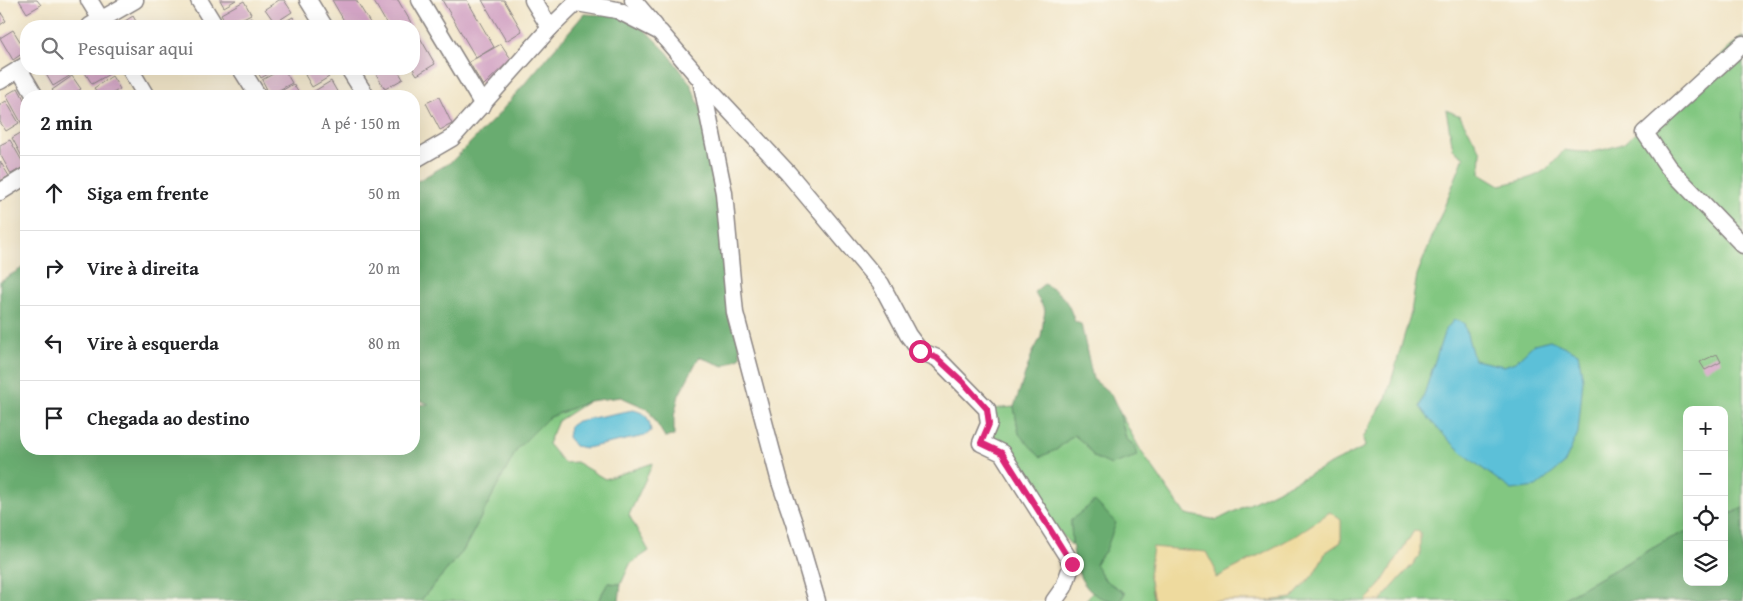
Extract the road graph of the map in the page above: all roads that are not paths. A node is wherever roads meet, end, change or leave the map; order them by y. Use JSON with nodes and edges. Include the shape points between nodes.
{"nodes":[{"id":1,"x":89,"y":0,"type":"edge"},
{"id":2,"x":135,"y":0,"type":"edge"},
{"id":3,"x":200,"y":0,"type":"edge"},
{"id":4,"x":308,"y":0,"type":"edge"},
{"id":5,"x":420,"y":0,"type":"edge"},
{"id":6,"x":533,"y":0,"type":"edge"},
{"id":7,"x":633,"y":0,"type":"edge"},
{"id":8,"x":578,"y":2,"type":"edge"},
{"id":9,"x":97,"y":20,"type":"edge"},
{"id":10,"x":105,"y":20,"type":"edge"},
{"id":11,"x":212,"y":20,"type":"edge"},
{"id":12,"x":320,"y":20,"type":"edge"},
{"id":13,"x":550,"y":28,"type":"junction"},
{"id":14,"x":660,"y":32,"type":"junction"},
{"id":15,"x":1743,"y":44,"type":"edge"},
{"id":16,"x":20,"y":69,"type":"edge"},
{"id":17,"x":26,"y":75,"type":"edge"},
{"id":18,"x":134,"y":75,"type":"edge"},
{"id":19,"x":245,"y":75,"type":"edge"},
{"id":20,"x":353,"y":75,"type":"edge"},
{"id":21,"x":701,"y":80,"type":"junction"},
{"id":22,"x":0,"y":81,"type":"edge"},
{"id":23,"x":33,"y":90,"type":"edge"},
{"id":24,"x":142,"y":90,"type":"edge"},
{"id":25,"x":254,"y":90,"type":"edge"},
{"id":26,"x":362,"y":90,"type":"edge"},
{"id":27,"x":483,"y":105,"type":"junction"},
{"id":28,"x":420,"y":157,"type":"edge"},
{"id":29,"x":20,"y":180,"type":"edge"},
{"id":30,"x":0,"y":192,"type":"edge"},
{"id":31,"x":1743,"y":245,"type":"edge"},
{"id":32,"x":817,"y":601,"type":"edge"},
{"id":33,"x":1054,"y":601,"type":"edge"}],
"edges":[{"from":1,"to":9,"type":"street"},
{"from":2,"to":10,"type":"street"},
{"from":3,"to":11,"type":"street"},
{"from":4,"to":12,"type":"street"},
{"from":5,"to":27,"type":"street"},
{"from":6,"to":13,"type":"street"},
{"from":7,"to":14,"type":"street"},
{"from":8,"to":13,"type":"street"},
{"from":8,"to":14,"type":"street","via":[[616,10]]},
{"from":13,"to":27,"type":"street"},
{"from":14,"to":21,"type":"street"},
{"from":15,"to":31,"type":"street","via":[[1645,133],[1668,167]]},
{"from":16,"to":22,"type":"street"},
{"from":17,"to":23,"type":"street"},
{"from":18,"to":24,"type":"street"},
{"from":19,"to":25,"type":"street"},
{"from":20,"to":26,"type":"street"},
{"from":21,"to":32,"type":"street","via":[[724,193],[735,313],[780,482]]},
{"from":21,"to":33,"type":"street","via":[[788,174],[881,284],[920,351],[937,358],[987,409],[989,424],[981,443],[1002,453],[1072,564],[1064,587]]},
{"from":27,"to":28,"type":"street","via":[[452,138]]},
{"from":29,"to":30,"type":"street"}]}
